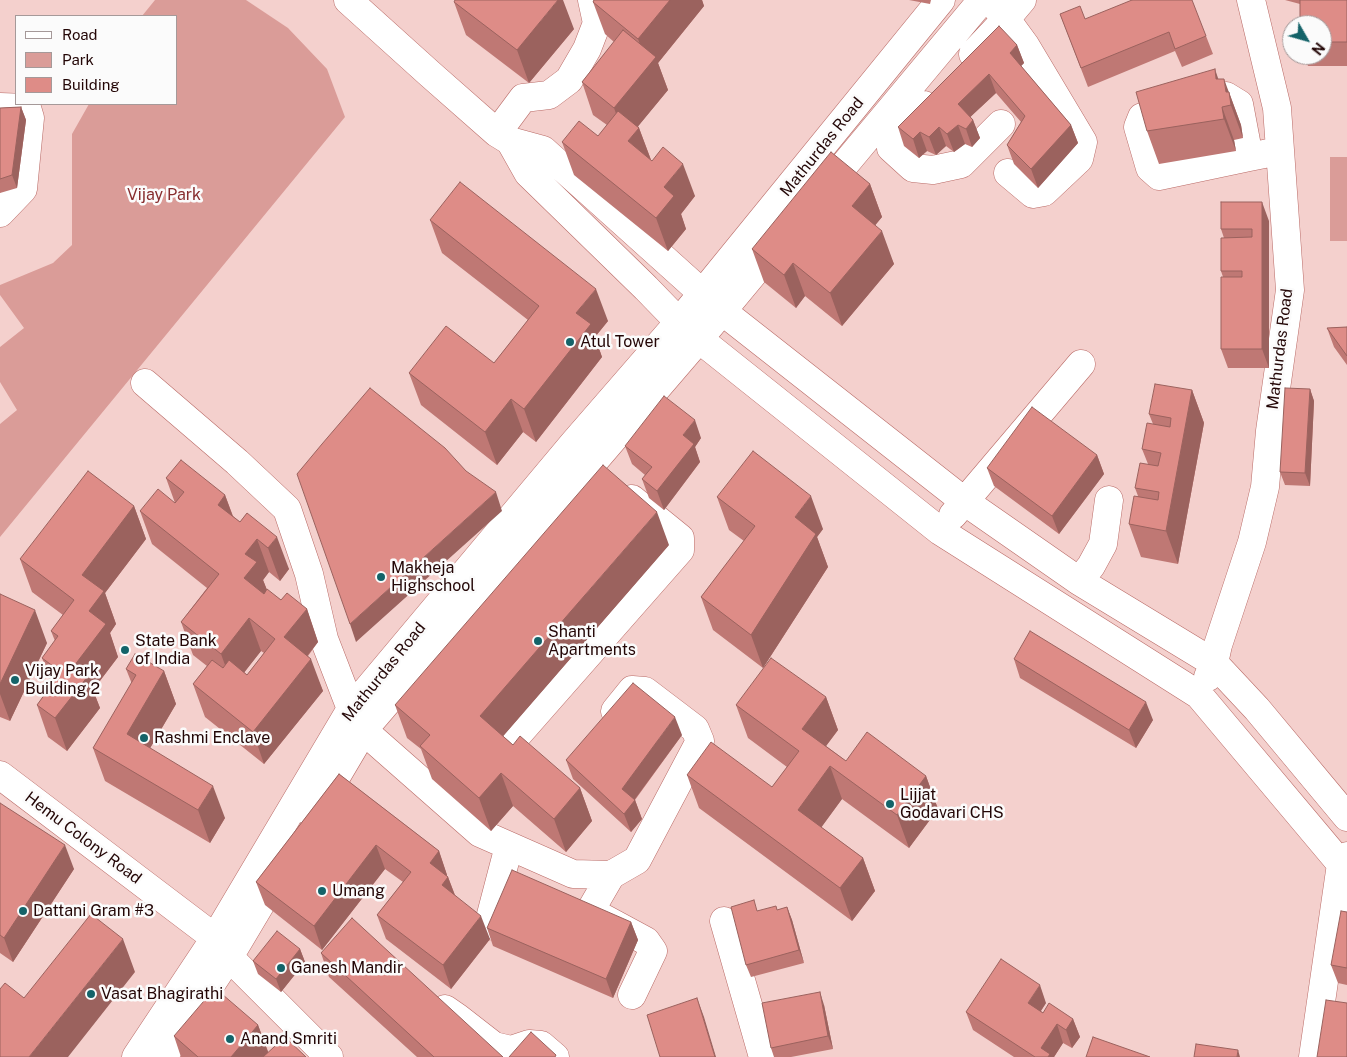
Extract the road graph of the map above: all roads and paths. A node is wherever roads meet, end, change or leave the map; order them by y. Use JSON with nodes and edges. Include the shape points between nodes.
{"nodes":[{"id":1,"x":348,"y":0,"type":"edge"},
{"id":2,"x":592,"y":0,"type":"edge"},
{"id":3,"x":941,"y":0,"type":"edge"},
{"id":4,"x":982,"y":0,"type":"edge"},
{"id":5,"x":1251,"y":0,"type":"edge"},
{"id":6,"x":1006,"y":6,"type":"edge"},
{"id":7,"x":959,"y":69,"type":"edge"},
{"id":8,"x":939,"y":90,"type":"edge"},
{"id":9,"x":0,"y":106,"type":"edge"},
{"id":10,"x":1001,"y":124,"type":"dead end"},
{"id":11,"x":503,"y":137,"type":"junction"},
{"id":12,"x":1280,"y":151,"type":"junction"},
{"id":13,"x":1249,"y":157,"type":"dead end"},
{"id":14,"x":1008,"y":173,"type":"dead end"},
{"id":15,"x":0,"y":213,"type":"edge"},
{"id":16,"x":712,"y":303,"type":"junction"},
{"id":17,"x":689,"y":331,"type":"junction"},
{"id":18,"x":1081,"y":364,"type":"dead end"},
{"id":19,"x":145,"y":383,"type":"dead end"},
{"id":20,"x":605,"y":475,"type":"junction"},
{"id":21,"x":1109,"y":500,"type":"dead end"},
{"id":22,"x":964,"y":501,"type":"junction"},
{"id":23,"x":940,"y":531,"type":"junction"},
{"id":24,"x":1079,"y":581,"type":"junction"},
{"id":25,"x":1214,"y":663,"type":"junction"},
{"id":26,"x":1199,"y":695,"type":"junction"},
{"id":27,"x":358,"y":719,"type":"junction"},
{"id":28,"x":602,"y":727,"type":"edge"},
{"id":29,"x":524,"y":761,"type":"edge"},
{"id":30,"x":0,"y":775,"type":"edge"},
{"id":31,"x":1347,"y":817,"type":"edge"},
{"id":32,"x":509,"y":846,"type":"junction"},
{"id":33,"x":1345,"y":863,"type":"edge"},
{"id":34,"x":611,"y":875,"type":"junction"},
{"id":35,"x":724,"y":921,"type":"dead end"},
{"id":36,"x":488,"y":926,"type":"edge"},
{"id":37,"x":222,"y":948,"type":"junction"},
{"id":38,"x":425,"y":993,"type":"edge"},
{"id":39,"x":632,"y":995,"type":"dead end"},
{"id":40,"x":312,"y":1051,"type":"edge"},
{"id":41,"x":136,"y":1057,"type":"edge"},
{"id":42,"x":163,"y":1057,"type":"edge"},
{"id":43,"x":555,"y":1057,"type":"edge"},
{"id":44,"x":763,"y":1057,"type":"edge"},
{"id":45,"x":1313,"y":1057,"type":"edge"}],
"edges":[{"from":1,"to":11,"type":"street"},
{"from":2,"to":11,"type":"street","via":[[597,24],[569,80],[549,94],[523,98]]},
{"from":3,"to":16,"type":"street","name":"Mathurdas Road"},
{"from":4,"to":16,"type":"street","via":[[801,216]]},
{"from":5,"to":12,"type":"street","name":"Mathurdas Road","via":[[1276,108]]},
{"from":6,"to":7,"type":"street"},
{"from":6,"to":14,"type":"street","via":[[1025,45],[1083,142],[1079,158],[1044,192],[1034,194]]},
{"from":8,"to":10,"type":"street","via":[[892,140],[891,148],[913,168],[933,170],[961,164]]},
{"from":9,"to":15,"type":"street","via":[[27,108],[30,118],[23,189]]},
{"from":11,"to":16,"type":"street","via":[[543,150]]},
{"from":11,"to":17,"type":"street","via":[[528,173]]},
{"from":12,"to":13,"type":"street"},
{"from":12,"to":25,"type":"street","name":"Mathurdas Road","via":[[1290,290],[1265,487],[1252,542]]},
{"from":16,"to":17,"type":"street"},
{"from":16,"to":22,"type":"street"},
{"from":17,"to":20,"type":"street"},
{"from":17,"to":23,"type":"street"},
{"from":17,"to":27,"type":"street","name":"Mathurdas Road","via":[[573,444]]},
{"from":18,"to":22,"type":"street"},
{"from":19,"to":27,"type":"street","via":[[287,509],[309,574],[324,639]]},
{"from":20,"to":27,"type":"street"},
{"from":20,"to":29,"type":"street","via":[[680,538],[680,550],[513,740],[510,749]]},
{"from":21,"to":24,"type":"street","via":[[1103,544]]},
{"from":22,"to":23,"type":"street"},
{"from":22,"to":24,"type":"street"},
{"from":23,"to":26,"type":"street"},
{"from":24,"to":25,"type":"street"},
{"from":25,"to":26,"type":"street","name":"Mathurdas Road"},
{"from":25,"to":31,"type":"street"},
{"from":26,"to":33,"type":"street"},
{"from":27,"to":32,"type":"street","via":[[372,738],[480,833]]},
{"from":27,"to":37,"type":"street","name":"Mathurdas Road"},
{"from":28,"to":34,"type":"street","via":[[632,690],[645,691],[695,729],[700,741],[637,860]]},
{"from":30,"to":37,"type":"street","name":"Hemu Colony Road"},
{"from":32,"to":34,"type":"street","via":[[573,874]]},
{"from":32,"to":36,"type":"street"},
{"from":33,"to":45,"type":"street"},
{"from":34,"to":39,"type":"street","via":[[593,906],[596,914],[646,941],[653,951]]},
{"from":35,"to":44,"type":"street"},
{"from":37,"to":40,"type":"street","name":"Hemu Colony Road"},
{"from":37,"to":41,"type":"street","name":"Mathurdas Road"},
{"from":37,"to":42,"type":"street"},
{"from":38,"to":43,"type":"street","via":[[494,1046],[511,1050],[529,1044],[541,1045]]}]}
